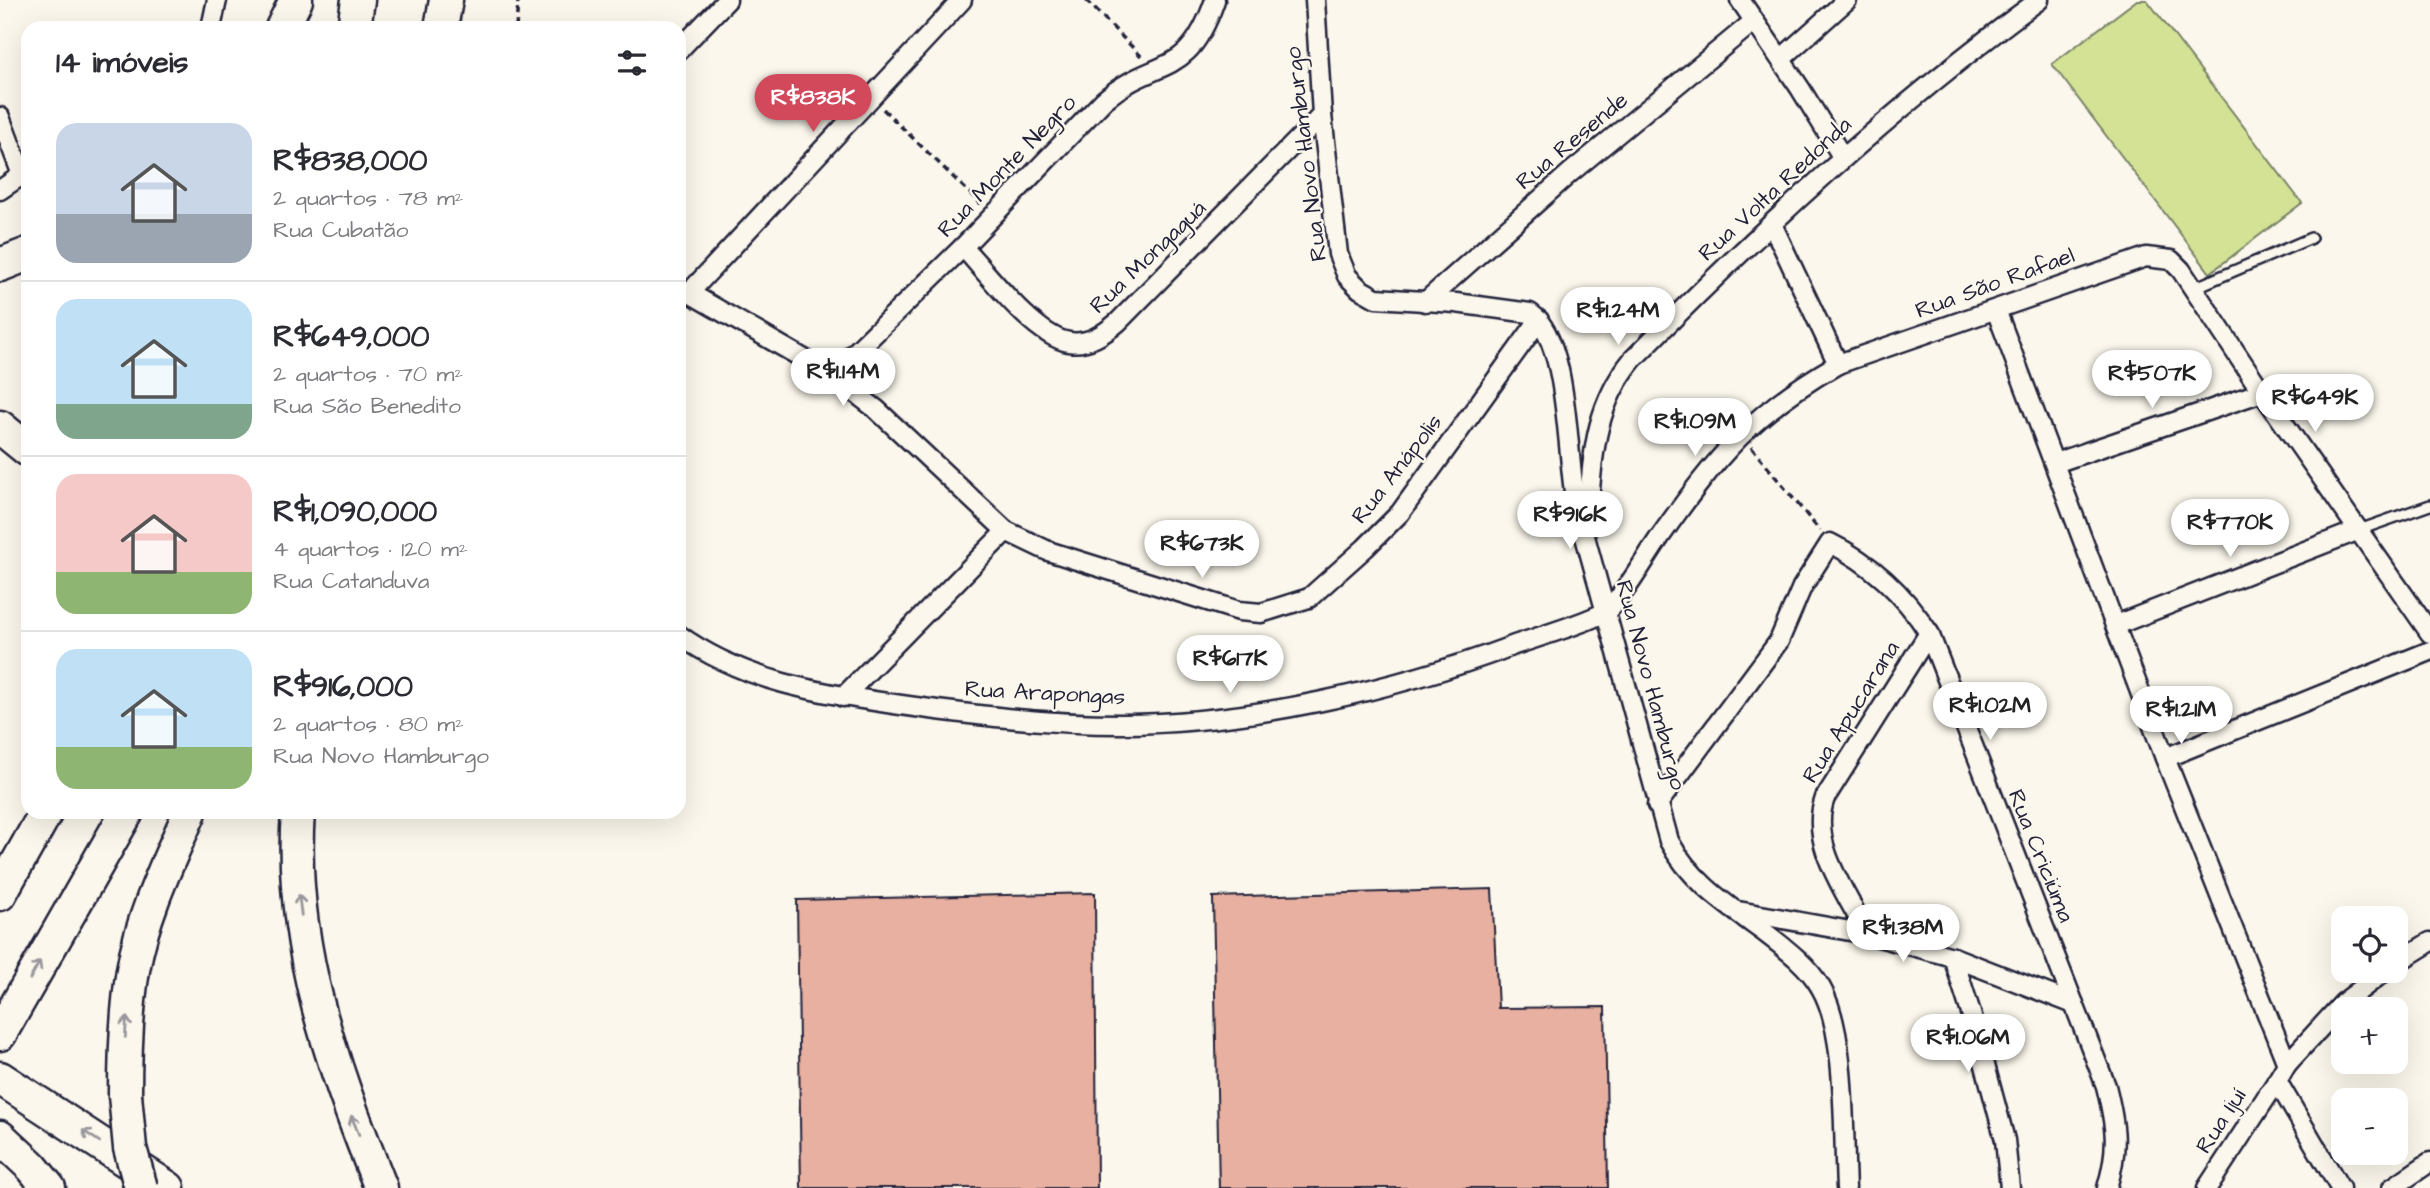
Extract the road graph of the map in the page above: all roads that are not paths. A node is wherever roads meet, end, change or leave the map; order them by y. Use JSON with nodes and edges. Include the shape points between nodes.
{"nodes":[{"id":1,"x":217,"y":0,"type":"edge"},
{"id":2,"x":296,"y":0,"type":"edge"},
{"id":3,"x":358,"y":0,"type":"edge"},
{"id":4,"x":446,"y":0,"type":"edge"},
{"id":5,"x":727,"y":0,"type":"edge"},
{"id":6,"x":962,"y":0,"type":"edge"},
{"id":7,"x":1215,"y":0,"type":"edge"},
{"id":8,"x":1315,"y":0,"type":"edge"},
{"id":9,"x":1740,"y":0,"type":"edge"},
{"id":10,"x":1847,"y":0,"type":"edge"},
{"id":11,"x":2039,"y":0,"type":"edge"},
{"id":12,"x":212,"y":21,"type":"edge"},
{"id":13,"x":286,"y":21,"type":"edge"},
{"id":14,"x":355,"y":21,"type":"edge"},
{"id":15,"x":442,"y":21,"type":"edge"},
{"id":16,"x":1754,"y":22,"type":"junction"},
{"id":17,"x":686,"y":43,"type":"edge"},
{"id":18,"x":1781,"y":59,"type":"junction"},
{"id":19,"x":1322,"y":115,"type":"junction"},
{"id":20,"x":0,"y":117,"type":"edge"},
{"id":21,"x":1843,"y":158,"type":"junction"},
{"id":22,"x":21,"y":164,"type":"edge"},
{"id":23,"x":21,"y":176,"type":"edge"},
{"id":24,"x":0,"y":190,"type":"edge"},
{"id":25,"x":1772,"y":224,"type":"junction"},
{"id":26,"x":2311,"y":238,"type":"dead end"},
{"id":27,"x":963,"y":247,"type":"junction"},
{"id":28,"x":21,"y":257,"type":"edge"},
{"id":29,"x":0,"y":265,"type":"edge"},
{"id":30,"x":686,"y":288,"type":"edge"},
{"id":31,"x":2194,"y":288,"type":"junction"},
{"id":32,"x":686,"y":291,"type":"edge"},
{"id":33,"x":1425,"y":302,"type":"junction"},
{"id":34,"x":1996,"y":310,"type":"junction"},
{"id":35,"x":1539,"y":320,"type":"junction"},
{"id":36,"x":1838,"y":364,"type":"junction"},
{"id":37,"x":832,"y":375,"type":"junction"},
{"id":38,"x":2262,"y":393,"type":"junction"},
{"id":39,"x":0,"y":427,"type":"edge"},
{"id":40,"x":21,"y":444,"type":"edge"},
{"id":41,"x":2055,"y":463,"type":"junction"},
{"id":42,"x":2430,"y":505,"type":"edge"},
{"id":43,"x":2359,"y":530,"type":"junction"},
{"id":44,"x":1006,"y":531,"type":"junction"},
{"id":45,"x":1586,"y":534,"type":"junction"},
{"id":46,"x":1607,"y":611,"type":"junction"},
{"id":47,"x":2116,"y":625,"type":"junction"},
{"id":48,"x":1929,"y":633,"type":"junction"},
{"id":49,"x":2430,"y":633,"type":"edge"},
{"id":50,"x":686,"y":639,"type":"edge"},
{"id":51,"x":2430,"y":651,"type":"edge"},
{"id":52,"x":843,"y":697,"type":"junction"},
{"id":53,"x":2165,"y":758,"type":"junction"},
{"id":54,"x":1657,"y":804,"type":"junction"},
{"id":55,"x":30,"y":819,"type":"edge"},
{"id":56,"x":42,"y":819,"type":"edge"},
{"id":57,"x":123,"y":819,"type":"edge"},
{"id":58,"x":187,"y":819,"type":"edge"},
{"id":59,"x":298,"y":819,"type":"edge"},
{"id":60,"x":0,"y":892,"type":"edge"},
{"id":61,"x":1735,"y":911,"type":"junction"},
{"id":62,"x":1867,"y":934,"type":"junction"},
{"id":63,"x":2430,"y":942,"type":"edge"},
{"id":64,"x":2408,"y":956,"type":"edge"},
{"id":65,"x":1953,"y":957,"type":"junction"},
{"id":66,"x":2369,"y":983,"type":"edge"},
{"id":67,"x":2074,"y":1004,"type":"junction"},
{"id":68,"x":1,"y":1032,"type":"edge"},
{"id":69,"x":2287,"y":1064,"type":"junction"},
{"id":70,"x":0,"y":1078,"type":"edge"},
{"id":71,"x":2277,"y":1081,"type":"junction"},
{"id":72,"x":0,"y":1138,"type":"edge"},
{"id":73,"x":2430,"y":1163,"type":"edge"},
{"id":74,"x":49,"y":1188,"type":"edge"},
{"id":75,"x":141,"y":1188,"type":"edge"},
{"id":76,"x":168,"y":1188,"type":"edge"},
{"id":77,"x":381,"y":1188,"type":"edge"},
{"id":78,"x":1846,"y":1188,"type":"edge"},
{"id":79,"x":2010,"y":1188,"type":"edge"},
{"id":80,"x":2107,"y":1188,"type":"edge"},
{"id":81,"x":2207,"y":1188,"type":"edge"},
{"id":82,"x":2340,"y":1188,"type":"edge"},
{"id":83,"x":2392,"y":1188,"type":"edge"}],
"edges":[{"from":1,"to":12,"type":"street"},
{"from":2,"to":13,"type":"highway"},
{"from":3,"to":14,"type":"highway"},
{"from":4,"to":15,"type":"highway"},
{"from":5,"to":17,"type":"street"},
{"from":6,"to":30,"type":"street"},
{"from":7,"to":27,"type":"street","name":"Rua Monte Negro","via":[[1196,42],[1174,64],[1136,78],[1104,100]]},
{"from":8,"to":19,"type":"street","name":"Rua Novo Hamburgo"},
{"from":9,"to":16,"type":"street"},
{"from":10,"to":18,"type":"street"},
{"from":11,"to":21,"type":"street","name":"Rua Volta Redonda"},
{"from":16,"to":18,"type":"street"},
{"from":16,"to":33,"type":"street","name":"Rua Resende","via":[[1570,173]]},
{"from":18,"to":21,"type":"street"},
{"from":19,"to":27,"type":"street","name":"Rua Mongaguá","via":[[1139,303],[1102,335],[1088,341],[1068,342],[1046,332]]},
{"from":19,"to":33,"type":"street","name":"Rua Novo Hamburgo","via":[[1338,254],[1347,276],[1376,298]]},
{"from":20,"to":22,"type":"street"},
{"from":21,"to":25,"type":"street","name":"Rua Volta Redonda"},
{"from":23,"to":24,"type":"street"},
{"from":25,"to":36,"type":"street"},
{"from":25,"to":45,"type":"street","name":"Rua Volta Redonda","via":[[1615,381],[1596,438]]},
{"from":26,"to":31,"type":"lane"},
{"from":27,"to":37,"type":"street","name":"Rua Monte Negro"},
{"from":28,"to":29,"type":"highway"},
{"from":31,"to":34,"type":"street","name":"Rua São Rafael","via":[[2171,260],[2146,257]]},
{"from":31,"to":38,"type":"street"},
{"from":32,"to":37,"type":"street","name":"Rua Anápolis"},
{"from":33,"to":35,"type":"street","name":"Rua Novo Hamburgo","via":[[1506,309],[1530,313]]},
{"from":34,"to":36,"type":"street","name":"Rua São Rafael"},
{"from":34,"to":41,"type":"street"},
{"from":35,"to":44,"type":"street","name":"Rua Anápolis","via":[[1400,513],[1309,598],[1283,609],[1239,611],[1048,551]]},
{"from":35,"to":45,"type":"street","name":"Rua Novo Hamburgo","via":[[1558,359],[1570,474]]},
{"from":36,"to":46,"type":"street","name":"Rua São Rafael","via":[[1796,387],[1739,433]]},
{"from":37,"to":44,"type":"street","name":"Rua Anápolis","via":[[876,409]]},
{"from":38,"to":41,"type":"street"},
{"from":38,"to":43,"type":"street"},
{"from":39,"to":40,"type":"highway"},
{"from":41,"to":47,"type":"street"},
{"from":42,"to":43,"type":"lane"},
{"from":43,"to":47,"type":"street"},
{"from":43,"to":49,"type":"street"},
{"from":44,"to":52,"type":"street"},
{"from":45,"to":46,"type":"street","name":"Rua Novo Hamburgo"},
{"from":46,"to":52,"type":"street","name":"Rua Arapongas","via":[[1458,666],[1320,700],[1230,714],[1124,724],[1044,721]]},
{"from":46,"to":54,"type":"street","name":"Rua Novo Hamburgo"},
{"from":47,"to":53,"type":"street"},
{"from":48,"to":54,"type":"street","name":"Rua Criciúma","via":[[1888,582],[1830,543],[1802,587],[1779,641]]},
{"from":48,"to":62,"type":"street","name":"Rua Apucarana","via":[[1819,814],[1824,848]]},
{"from":48,"to":67,"type":"street","name":"Rua Criciúma"},
{"from":50,"to":52,"type":"street","name":"Rua Arapongas","via":[[768,681]]},
{"from":51,"to":53,"type":"street"},
{"from":53,"to":69,"type":"street"},
{"from":54,"to":61,"type":"street","name":"Rua Novo Hamburgo","via":[[1668,841],[1680,861],[1700,885]]},
{"from":55,"to":60,"type":"highway"},
{"from":56,"to":60,"type":"highway"},
{"from":68,"to":57,"type":"highway","one_way":true},
{"from":75,"to":58,"type":"highway","one_way":true,"bridge":true,"via":[[130,1148],[125,1095],[133,968],[148,916]]},
{"from":77,"to":59,"type":"highway","one_way":true,"via":[[345,1099],[307,954],[298,894]]},
{"from":61,"to":62,"type":"street"},
{"from":61,"to":78,"type":"street","name":"Rua Novo Hamburgo","via":[[1807,969],[1832,1009],[1838,1032]]},
{"from":62,"to":65,"type":"street"},
{"from":63,"to":64,"type":"street"},
{"from":65,"to":67,"type":"street"},
{"from":65,"to":79,"type":"street","via":[[2005,1140]]},
{"from":66,"to":69,"type":"street","name":"Rua Ijuí","via":[[2343,1003]]},
{"from":67,"to":80,"type":"street","name":"Rua Criciúma","via":[[2116,1124],[2115,1160]]},
{"from":69,"to":71,"type":"street","name":"Rua Ijuí"},
{"from":76,"to":70,"type":"highway","one_way":true},
{"from":71,"to":81,"type":"street","name":"Rua Ijuí"},
{"from":71,"to":82,"type":"street"},
{"from":72,"to":74,"type":"highway"},
{"from":73,"to":83,"type":"street"}]}
